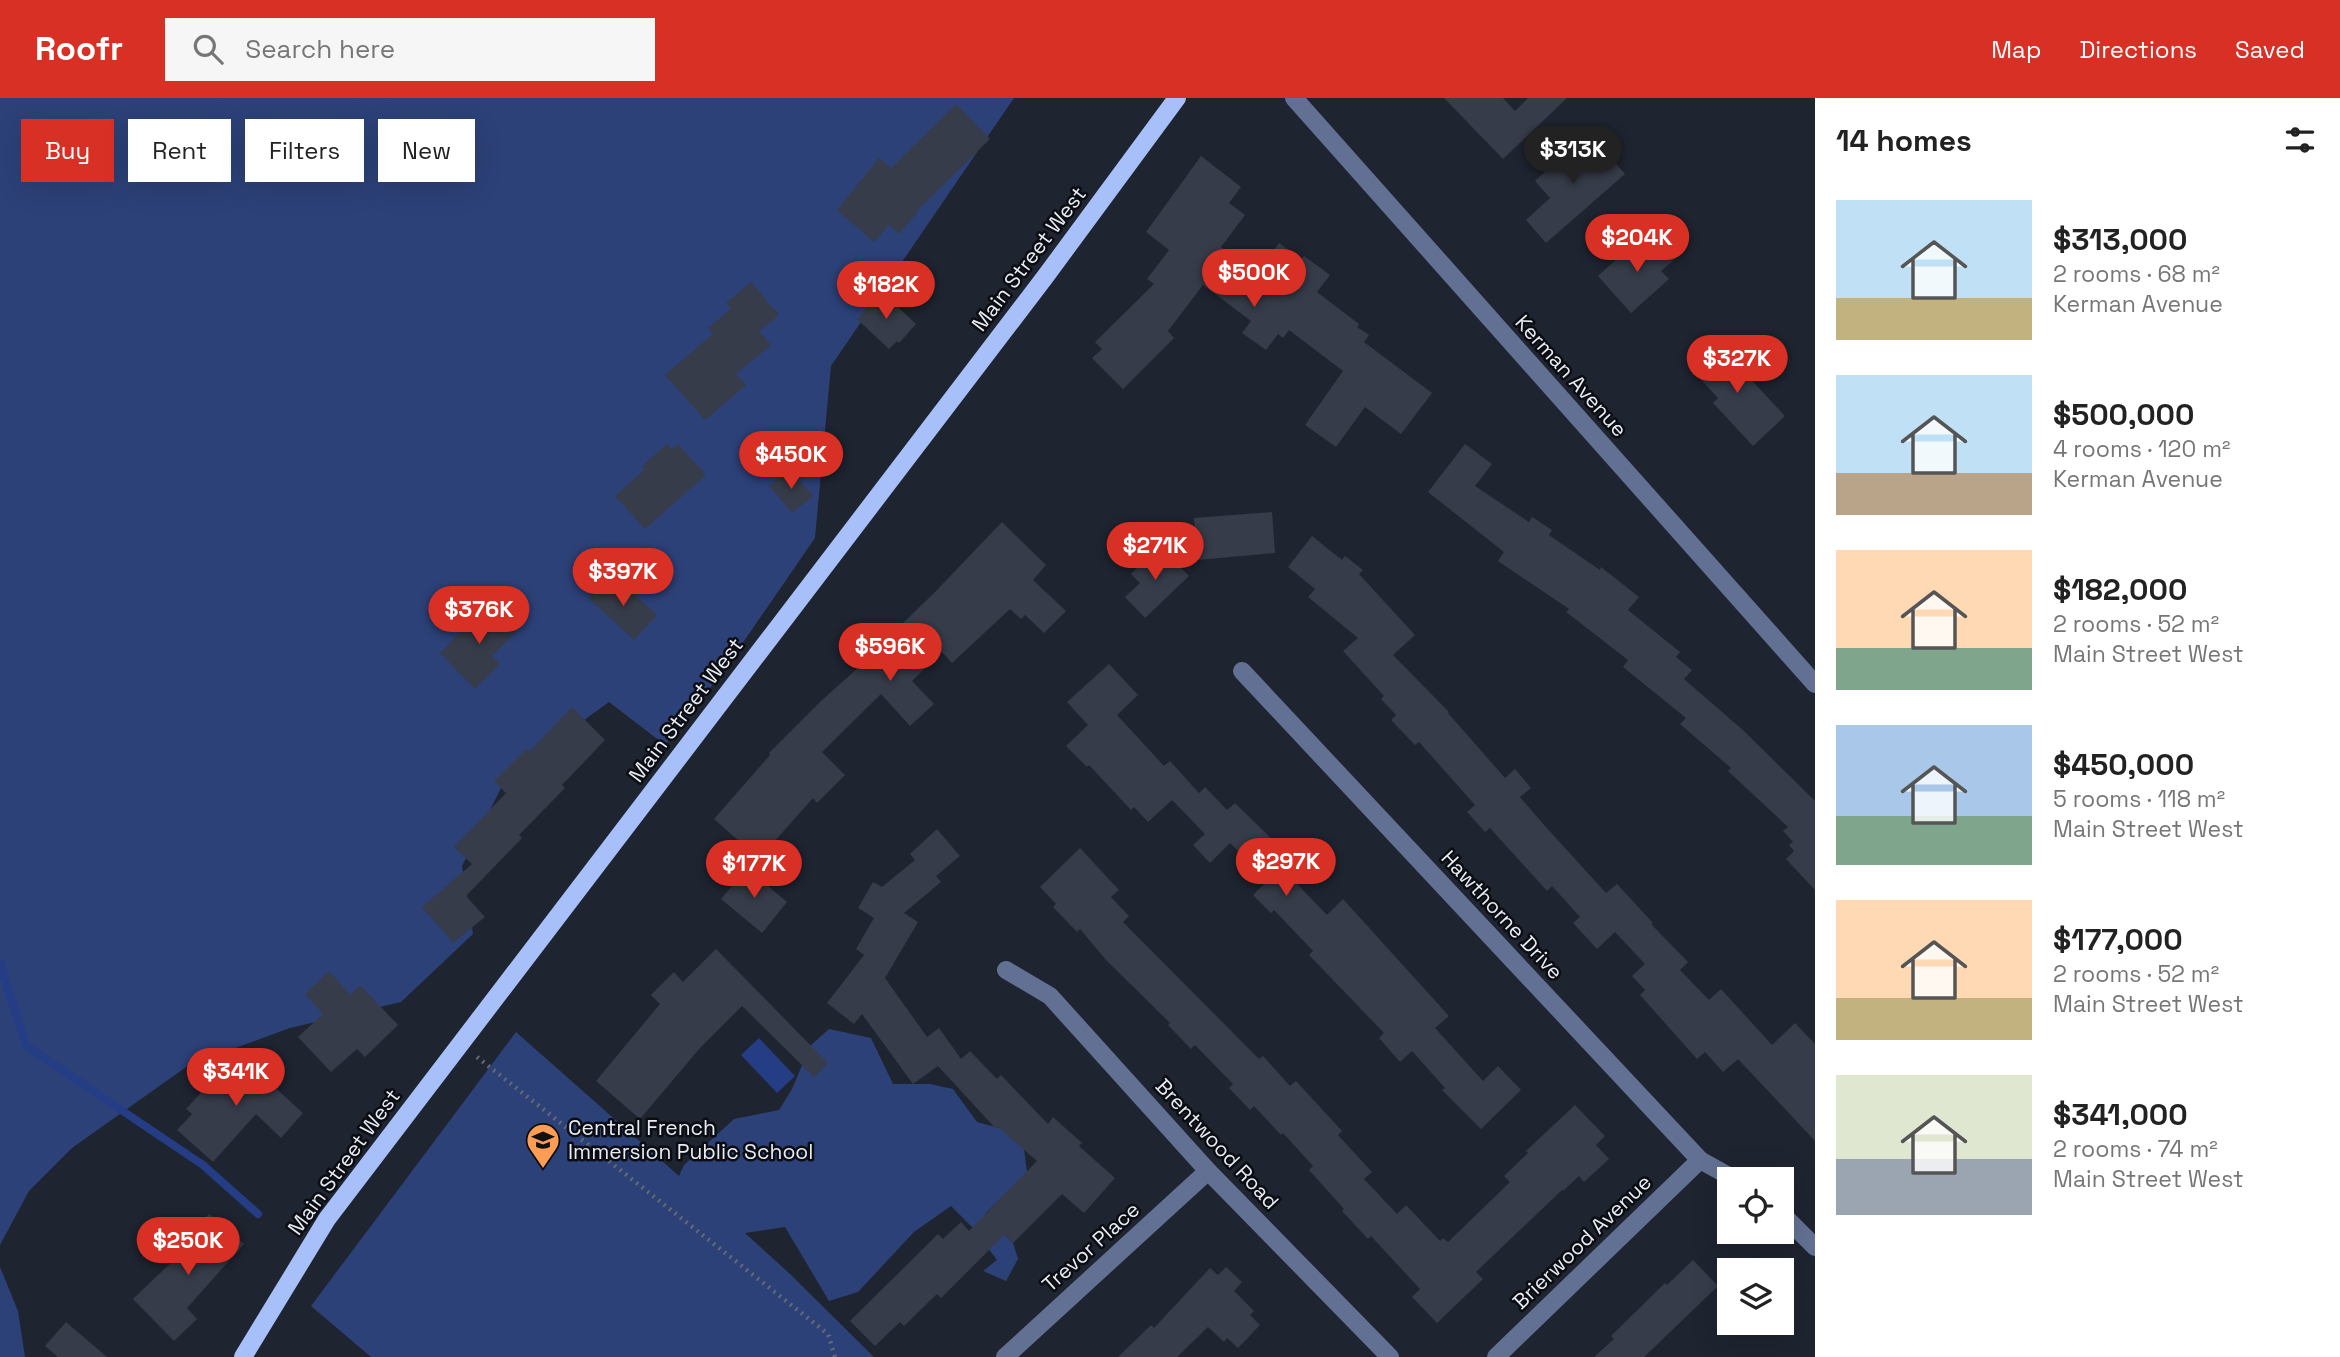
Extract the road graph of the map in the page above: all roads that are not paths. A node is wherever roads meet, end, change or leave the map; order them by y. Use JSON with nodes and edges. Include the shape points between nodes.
{"nodes":[{"id":1,"x":1177,"y":98,"type":"edge"},
{"id":2,"x":1294,"y":98,"type":"edge"},
{"id":3,"x":1242,"y":671,"type":"dead end"},
{"id":4,"x":1815,"y":684,"type":"edge"},
{"id":5,"x":1006,"y":970,"type":"dead end"},
{"id":6,"x":1700,"y":1160,"type":"junction"},
{"id":7,"x":1717,"y":1169,"type":"edge"},
{"id":8,"x":1208,"y":1171,"type":"junction"},
{"id":9,"x":1794,"y":1226,"type":"edge"},
{"id":10,"x":1815,"y":1247,"type":"edge"},
{"id":11,"x":243,"y":1357,"type":"edge"},
{"id":12,"x":1005,"y":1357,"type":"edge"},
{"id":13,"x":1390,"y":1357,"type":"edge"},
{"id":14,"x":1496,"y":1357,"type":"edge"}],
"edges":[{"from":1,"to":11,"type":"main road","name":"Main Street West","via":[[327,1219]]},
{"from":2,"to":4,"type":"street","name":"Kerman Avenue"},
{"from":3,"to":6,"type":"street","name":"Hawthorne Drive"},
{"from":5,"to":8,"type":"street","name":"Brentwood Road","via":[[1050,996]]},
{"from":6,"to":7,"type":"street","name":"Hawthorne Drive"},
{"from":6,"to":14,"type":"street","name":"Brierwood Avenue"},
{"from":8,"to":12,"type":"street","name":"Trevor Place"},
{"from":8,"to":13,"type":"street","name":"Brentwood Road"},
{"from":9,"to":10,"type":"street"}]}
